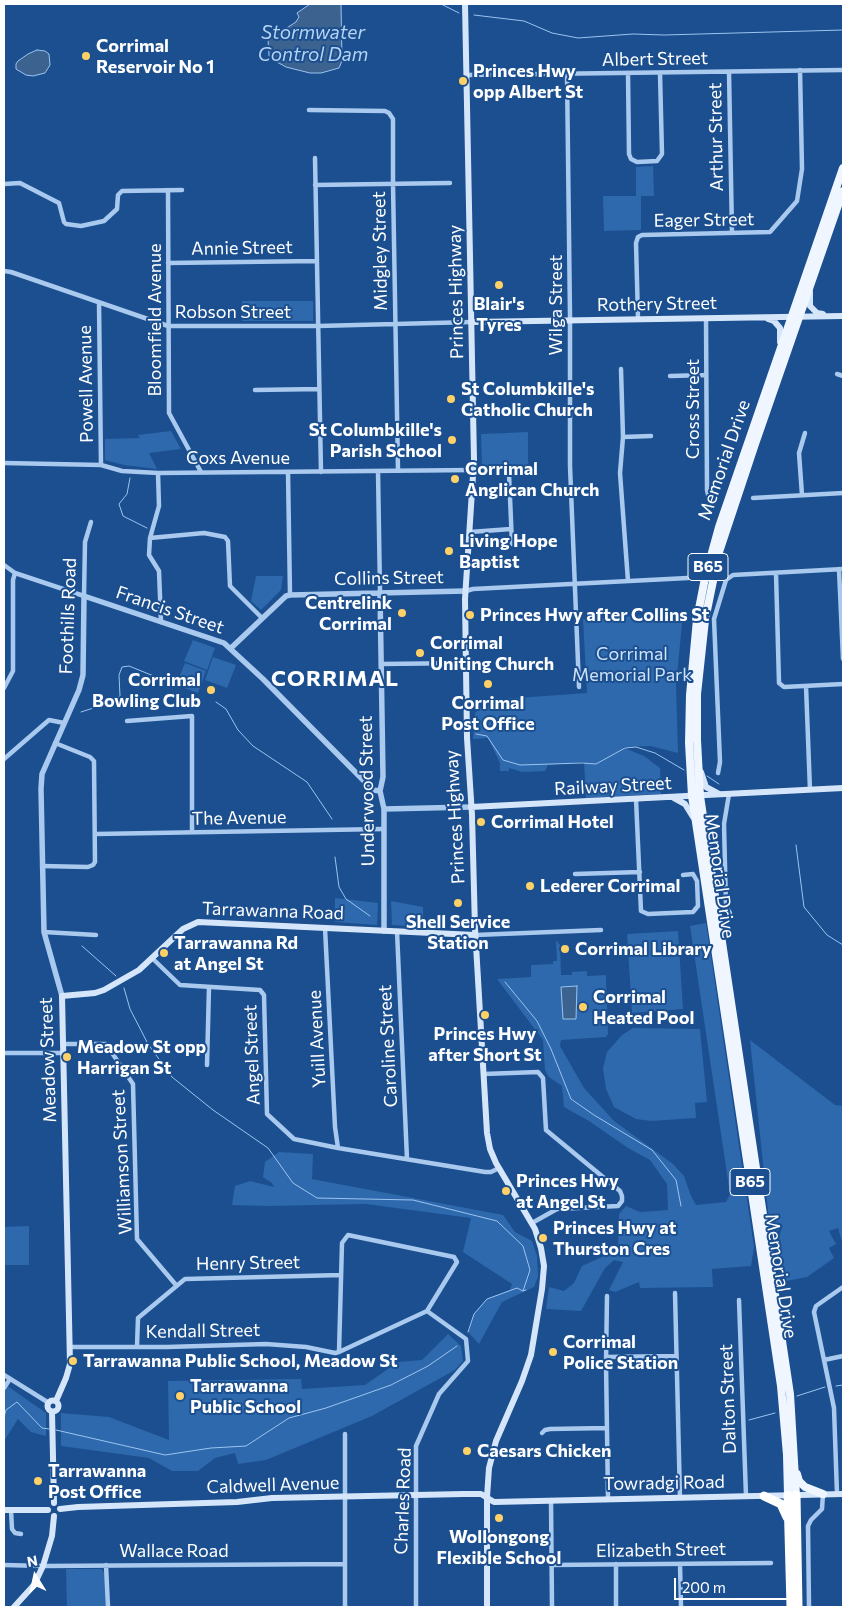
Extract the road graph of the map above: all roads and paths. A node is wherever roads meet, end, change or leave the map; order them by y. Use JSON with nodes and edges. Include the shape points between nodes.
{"nodes":[{"id":1,"x":465,"y":4,"type":"edge"},
{"id":2,"x":800,"y":70,"type":"junction"},
{"id":3,"x":843,"y":70,"type":"edge"},
{"id":4,"x":729,"y":72,"type":"junction"},
{"id":5,"x":628,"y":73,"type":"junction"},
{"id":6,"x":660,"y":73,"type":"junction"},
{"id":7,"x":567,"y":74,"type":"junction"},
{"id":8,"x":467,"y":75,"type":"junction"},
{"id":9,"x":309,"y":110,"type":"dead end"},
{"id":10,"x":315,"y":158,"type":"dead end"},
{"id":11,"x":843,"y":168,"type":"edge"},
{"id":12,"x":450,"y":183,"type":"dead end"},
{"id":13,"x":4,"y":184,"type":"edge"},
{"id":14,"x":393,"y":184,"type":"junction"},
{"id":15,"x":315,"y":186,"type":"junction"},
{"id":16,"x":168,"y":190,"type":"junction"},
{"id":17,"x":182,"y":190,"type":"dead end"},
{"id":18,"x":843,"y":191,"type":"edge"},
{"id":19,"x":732,"y":233,"type":"junction"},
{"id":20,"x":316,"y":261,"type":"junction"},
{"id":21,"x":168,"y":263,"type":"junction"},
{"id":22,"x":4,"y":272,"type":"edge"},
{"id":23,"x":812,"y":283,"type":"junction"},
{"id":24,"x":99,"y":302,"type":"junction"},
{"id":25,"x":833,"y":316,"type":"junction"},
{"id":26,"x":843,"y":316,"type":"edge"},
{"id":27,"x":763,"y":317,"type":"junction"},
{"id":28,"x":795,"y":317,"type":"junction"},
{"id":29,"x":706,"y":318,"type":"junction"},
{"id":30,"x":638,"y":319,"type":"junction"},
{"id":31,"x":570,"y":320,"type":"junction"},
{"id":32,"x":472,"y":322,"type":"junction"},
{"id":33,"x":395,"y":324,"type":"junction"},
{"id":34,"x":168,"y":326,"type":"junction"},
{"id":35,"x":318,"y":326,"type":"junction"},
{"id":36,"x":778,"y":356,"type":"junction"},
{"id":37,"x":621,"y":369,"type":"dead end"},
{"id":38,"x":837,"y":374,"type":"dead end"},
{"id":39,"x":706,"y":375,"type":"junction"},
{"id":40,"x":670,"y":376,"type":"dead end"},
{"id":41,"x":843,"y":376,"type":"edge"},
{"id":42,"x":255,"y":390,"type":"dead end"},
{"id":43,"x":319,"y":390,"type":"junction"},
{"id":44,"x":805,"y":432,"type":"dead end"},
{"id":45,"x":651,"y":436,"type":"dead end"},
{"id":46,"x":623,"y":437,"type":"junction"},
{"id":47,"x":4,"y":463,"type":"edge"},
{"id":48,"x":101,"y":464,"type":"junction"},
{"id":49,"x":398,"y":470,"type":"junction"},
{"id":50,"x":474,"y":470,"type":"junction"},
{"id":51,"x":378,"y":471,"type":"junction"},
{"id":52,"x":201,"y":472,"type":"junction"},
{"id":53,"x":288,"y":472,"type":"junction"},
{"id":54,"x":321,"y":472,"type":"junction"},
{"id":55,"x":158,"y":473,"type":"junction"},
{"id":56,"x":509,"y":474,"type":"dead end"},
{"id":57,"x":843,"y":493,"type":"edge"},
{"id":58,"x":802,"y":495,"type":"junction"},
{"id":59,"x":753,"y":498,"type":"dead end"},
{"id":60,"x":709,"y":499,"type":"dead end"},
{"id":61,"x":91,"y":522,"type":"dead end"},
{"id":62,"x":511,"y":529,"type":"junction"},
{"id":63,"x":470,"y":532,"type":"junction"},
{"id":64,"x":150,"y":538,"type":"junction"},
{"id":65,"x":512,"y":544,"type":"dead end"},
{"id":66,"x":4,"y":565,"type":"edge"},
{"id":67,"x":841,"y":569,"type":"edge"},
{"id":68,"x":776,"y":572,"type":"junction"},
{"id":69,"x":15,"y":573,"type":"junction"},
{"id":70,"x":688,"y":578,"type":"dead end"},
{"id":71,"x":628,"y":581,"type":"junction"},
{"id":72,"x":576,"y":584,"type":"junction"},
{"id":73,"x":466,"y":591,"type":"junction"},
{"id":74,"x":380,"y":592,"type":"junction"},
{"id":75,"x":290,"y":594,"type":"junction"},
{"id":76,"x":84,"y":596,"type":"junction"},
{"id":77,"x":262,"y":618,"type":"junction"},
{"id":78,"x":161,"y":622,"type":"junction"},
{"id":79,"x":231,"y":648,"type":"junction"},
{"id":80,"x":843,"y":660,"type":"edge"},
{"id":81,"x":467,"y":663,"type":"junction"},
{"id":82,"x":381,"y":664,"type":"junction"},
{"id":83,"x":843,"y":684,"type":"edge"},
{"id":84,"x":579,"y":686,"type":"dead end"},
{"id":85,"x":806,"y":686,"type":"junction"},
{"id":86,"x":4,"y":688,"type":"edge"},
{"id":87,"x":127,"y":721,"type":"dead end"},
{"id":88,"x":64,"y":723,"type":"junction"},
{"id":89,"x":54,"y":743,"type":"junction"},
{"id":90,"x":4,"y":759,"type":"edge"},
{"id":91,"x":697,"y":759,"type":"junction"},
{"id":92,"x":718,"y":773,"type":"dead end"},
{"id":93,"x":843,"y":788,"type":"edge"},
{"id":94,"x":810,"y":790,"type":"junction"},
{"id":95,"x":380,"y":791,"type":"junction"},
{"id":96,"x":730,"y":794,"type":"junction"},
{"id":97,"x":721,"y":795,"type":"junction"},
{"id":98,"x":696,"y":796,"type":"junction"},
{"id":99,"x":670,"y":798,"type":"junction"},
{"id":100,"x":636,"y":799,"type":"junction"},
{"id":101,"x":471,"y":807,"type":"junction"},
{"id":102,"x":384,"y":809,"type":"junction"},
{"id":103,"x":696,"y":822,"type":"junction"},
{"id":104,"x":383,"y":829,"type":"junction"},
{"id":105,"x":192,"y":832,"type":"junction"},
{"id":106,"x":96,"y":834,"type":"junction"},
{"id":107,"x":42,"y":866,"type":"junction"},
{"id":108,"x":640,"y":872,"type":"junction"},
{"id":109,"x":575,"y":874,"type":"dead end"},
{"id":110,"x":683,"y":875,"type":"dead end"},
{"id":111,"x":730,"y":913,"type":"dead end"},
{"id":112,"x":325,"y":928,"type":"junction"},
{"id":113,"x":384,"y":930,"type":"junction"},
{"id":114,"x":601,"y":930,"type":"dead end"},
{"id":115,"x":397,"y":931,"type":"junction"},
{"id":116,"x":44,"y":932,"type":"junction"},
{"id":117,"x":96,"y":935,"type":"dead end"},
{"id":118,"x":475,"y":935,"type":"junction"},
{"id":119,"x":153,"y":958,"type":"junction"},
{"id":120,"x":208,"y":987,"type":"junction"},
{"id":121,"x":62,"y":996,"type":"junction"},
{"id":122,"x":63,"y":1044,"type":"junction"},
{"id":123,"x":4,"y":1053,"type":"edge"},
{"id":124,"x":63,"y":1053,"type":"junction"},
{"id":125,"x":207,"y":1065,"type":"dead end"},
{"id":126,"x":484,"y":1074,"type":"junction"},
{"id":127,"x":338,"y":1148,"type":"junction"},
{"id":128,"x":407,"y":1159,"type":"junction"},
{"id":129,"x":499,"y":1168,"type":"junction"},
{"id":130,"x":532,"y":1223,"type":"junction"},
{"id":131,"x":341,"y":1275,"type":"junction"},
{"id":132,"x":176,"y":1285,"type":"junction"},
{"id":133,"x":843,"y":1286,"type":"edge"},
{"id":134,"x":675,"y":1293,"type":"dead end"},
{"id":135,"x":607,"y":1296,"type":"dead end"},
{"id":136,"x":739,"y":1300,"type":"dead end"},
{"id":137,"x":427,"y":1311,"type":"junction"},
{"id":138,"x":70,"y":1346,"type":"junction"},
{"id":139,"x":137,"y":1346,"type":"junction"},
{"id":140,"x":337,"y":1352,"type":"junction"},
{"id":141,"x":676,"y":1356,"type":"junction"},
{"id":142,"x":843,"y":1356,"type":"edge"},
{"id":143,"x":606,"y":1357,"type":"junction"},
{"id":144,"x":824,"y":1360,"type":"junction"},
{"id":145,"x":4,"y":1375,"type":"edge"},
{"id":146,"x":10,"y":1379,"type":"junction"},
{"id":147,"x":4,"y":1388,"type":"edge"},
{"id":148,"x":52,"y":1402,"type":"junction"},
{"id":149,"x":606,"y":1428,"type":"junction"},
{"id":150,"x":542,"y":1433,"type":"dead end"},
{"id":151,"x":345,"y":1434,"type":"dead end"},
{"id":152,"x":795,"y":1459,"type":"junction"},
{"id":153,"x":823,"y":1494,"type":"junction"},
{"id":154,"x":840,"y":1494,"type":"edge"},
{"id":155,"x":416,"y":1495,"type":"junction"},
{"id":156,"x":792,"y":1495,"type":"junction"},
{"id":157,"x":746,"y":1496,"type":"junction"},
{"id":158,"x":764,"y":1496,"type":"junction"},
{"id":159,"x":344,"y":1497,"type":"junction"},
{"id":160,"x":487,"y":1497,"type":"junction"},
{"id":161,"x":680,"y":1498,"type":"junction"},
{"id":162,"x":608,"y":1499,"type":"junction"},
{"id":163,"x":551,"y":1500,"type":"junction"},
{"id":164,"x":54,"y":1503,"type":"junction"},
{"id":165,"x":60,"y":1509,"type":"junction"},
{"id":166,"x":7,"y":1510,"type":"edge"},
{"id":167,"x":48,"y":1510,"type":"junction"},
{"id":168,"x":54,"y":1516,"type":"junction"},
{"id":169,"x":789,"y":1530,"type":"junction"},
{"id":170,"x":21,"y":1534,"type":"dead end"},
{"id":171,"x":771,"y":1563,"type":"dead end"},
{"id":172,"x":344,"y":1564,"type":"junction"},
{"id":173,"x":616,"y":1564,"type":"junction"},
{"id":174,"x":680,"y":1564,"type":"junction"},
{"id":175,"x":4,"y":1565,"type":"edge"},
{"id":176,"x":106,"y":1565,"type":"junction"},
{"id":177,"x":551,"y":1565,"type":"junction"},
{"id":178,"x":43,"y":1566,"type":"junction"},
{"id":179,"x":14,"y":1607,"type":"edge"},
{"id":180,"x":108,"y":1607,"type":"edge"},
{"id":181,"x":345,"y":1607,"type":"edge"},
{"id":182,"x":416,"y":1607,"type":"edge"},
{"id":183,"x":487,"y":1607,"type":"edge"},
{"id":184,"x":552,"y":1607,"type":"edge"},
{"id":185,"x":616,"y":1607,"type":"edge"},
{"id":186,"x":681,"y":1607,"type":"edge"},
{"id":187,"x":790,"y":1607,"type":"edge"},
{"id":188,"x":798,"y":1607,"type":"edge"},
{"id":189,"x":809,"y":1607,"type":"edge"}],
"edges":[{"from":1,"to":8,"type":"main road","name":"Princes Highway"},
{"from":2,"to":3,"type":"street","name":"Albert Street"},
{"from":2,"to":4,"type":"street","name":"Albert Street"},
{"from":2,"to":19,"type":"street","name":"Eager Street","via":[[802,169],[797,201],[770,232]]},
{"from":4,"to":6,"type":"street","name":"Albert Street"},
{"from":4,"to":19,"type":"street","name":"Arthur Street"},
{"from":5,"to":6,"type":"street","name":"Albert Street"},
{"from":5,"to":6,"type":"street","via":[[629,154],[631,160],[637,162],[657,161],[662,154]]},
{"from":5,"to":7,"type":"street","name":"Albert Street"},
{"from":7,"to":8,"type":"street","name":"Albert Street"},
{"from":7,"to":31,"type":"street","name":"Wilga Street"},
{"from":8,"to":32,"type":"main road","name":"Princes Highway"},
{"from":9,"to":14,"type":"street","name":"Midgley Street","via":[[390,113],[393,119]]},
{"from":10,"to":15,"type":"street"},
{"from":11,"to":28,"type":"main road","name":"Memorial Drive","number":"B65"},
{"from":12,"to":14,"type":"street"},
{"from":13,"to":16,"type":"street","via":[[18,182],[59,203],[64,222],[81,226],[104,221],[117,209],[118,195],[122,191]]},
{"from":14,"to":15,"type":"street"},
{"from":14,"to":33,"type":"street","name":"Midgley Street"},
{"from":15,"to":20,"type":"street"},
{"from":16,"to":17,"type":"street"},
{"from":16,"to":21,"type":"street","name":"Bloomfield Avenue"},
{"from":18,"to":23,"type":"main road","name":"Memorial Drive","number":"B65"},
{"from":19,"to":30,"type":"street","name":"Eager Street","via":[[642,235],[638,238]]},
{"from":20,"to":21,"type":"street","name":"Annie Street"},
{"from":20,"to":35,"type":"street"},
{"from":21,"to":34,"type":"street","name":"Bloomfield Avenue"},
{"from":22,"to":24,"type":"street","name":"Robson Street"},
{"from":23,"to":25,"type":"main road","via":[[811,308],[817,313]]},
{"from":23,"to":28,"type":"main road","name":"Memorial Drive","number":"B65"},
{"from":24,"to":34,"type":"street","name":"Robson Street"},
{"from":24,"to":48,"type":"street","name":"Powell Avenue"},
{"from":25,"to":26,"type":"main road","name":"Rothery Street"},
{"from":25,"to":28,"type":"main road","name":"Rothery Street"},
{"from":27,"to":28,"type":"main road","name":"Rothery Street"},
{"from":27,"to":29,"type":"main road","name":"Rothery Street"},
{"from":27,"to":36,"type":"main road","via":[[774,321],[780,328]]},
{"from":28,"to":36,"type":"main road","name":"Memorial Drive","number":"B65"},
{"from":28,"to":91,"type":"main road","name":"Memorial Drive","number":"B65","via":[[712,579],[699,667]]},
{"from":29,"to":30,"type":"main road","name":"Rothery Street"},
{"from":29,"to":39,"type":"street","name":"Cross Street"},
{"from":30,"to":31,"type":"main road","name":"Rothery Street"},
{"from":31,"to":32,"type":"main road","name":"Rothery Street"},
{"from":31,"to":72,"type":"street","name":"Wilga Street","via":[[570,466]]},
{"from":32,"to":33,"type":"street","name":"Robson Street"},
{"from":32,"to":50,"type":"main road","name":"Princes Highway"},
{"from":33,"to":35,"type":"street","name":"Robson Street"},
{"from":33,"to":49,"type":"street","name":"Midgley Street"},
{"from":34,"to":35,"type":"street","name":"Robson Street"},
{"from":34,"to":52,"type":"street","name":"Bloomfield Avenue","via":[[169,413]]},
{"from":35,"to":43,"type":"street"},
{"from":36,"to":98,"type":"main road","name":"Memorial Drive","number":"B65","via":[[719,527],[701,598],[693,644],[690,695],[689,743]]},
{"from":37,"to":46,"type":"street"},
{"from":38,"to":41,"type":"street"},
{"from":39,"to":40,"type":"street"},
{"from":39,"to":60,"type":"street","name":"Cross Street"},
{"from":42,"to":43,"type":"street"},
{"from":43,"to":54,"type":"street"},
{"from":44,"to":58,"type":"street","via":[[799,453]]},
{"from":45,"to":46,"type":"street"},
{"from":46,"to":71,"type":"street","via":[[620,473]]},
{"from":47,"to":48,"type":"street","name":"Coxs Avenue"},
{"from":48,"to":55,"type":"street","name":"Coxs Avenue","via":[[122,471]]},
{"from":49,"to":50,"type":"street","name":"Coxs Avenue"},
{"from":49,"to":51,"type":"street","name":"Coxs Avenue"},
{"from":50,"to":63,"type":"main road","name":"Princes Highway"},
{"from":51,"to":54,"type":"street","name":"Coxs Avenue"},
{"from":51,"to":74,"type":"street","name":"Underwood Street"},
{"from":52,"to":53,"type":"street","name":"Coxs Avenue"},
{"from":52,"to":55,"type":"street","name":"Coxs Avenue"},
{"from":53,"to":54,"type":"street","name":"Coxs Avenue"},
{"from":53,"to":75,"type":"street"},
{"from":55,"to":64,"type":"street","via":[[159,506]]},
{"from":56,"to":62,"type":"street"},
{"from":57,"to":58,"type":"street"},
{"from":58,"to":59,"type":"street"},
{"from":61,"to":76,"type":"street","name":"Foothills Road","via":[[85,542]]},
{"from":62,"to":63,"type":"street"},
{"from":62,"to":65,"type":"street"},
{"from":63,"to":73,"type":"main road","name":"Princes Highway"},
{"from":64,"to":77,"type":"street","via":[[204,533],[226,537],[230,586]]},
{"from":64,"to":78,"type":"street","via":[[149,555],[160,571]]},
{"from":66,"to":69,"type":"street","name":"Francis Street"},
{"from":67,"to":68,"type":"street"},
{"from":67,"to":80,"type":"street"},
{"from":68,"to":85,"type":"street","via":[[779,683],[784,688]]},
{"from":68,"to":92,"type":"street","via":[[732,575],[726,580],[714,618]]},
{"from":69,"to":76,"type":"street","name":"Francis Street"},
{"from":69,"to":86,"type":"street","via":[[13,671]]},
{"from":70,"to":71,"type":"street","name":"Collins Street"},
{"from":71,"to":72,"type":"street","name":"Collins Street"},
{"from":72,"to":73,"type":"street","name":"Collins Street"},
{"from":72,"to":84,"type":"street","name":"Wilga Street"},
{"from":73,"to":74,"type":"street","name":"Collins Street"},
{"from":73,"to":81,"type":"main road","name":"Princes Highway"},
{"from":74,"to":75,"type":"street","name":"Collins Street"},
{"from":74,"to":82,"type":"street","name":"Underwood Street"},
{"from":75,"to":77,"type":"street"},
{"from":76,"to":78,"type":"street","name":"Francis Street"},
{"from":76,"to":88,"type":"street","name":"Foothills Road","via":[[83,674]]},
{"from":77,"to":79,"type":"street"},
{"from":78,"to":79,"type":"street","name":"Francis Street"},
{"from":79,"to":95,"type":"street","name":"Francis Street","via":[[372,790]]},
{"from":81,"to":82,"type":"street"},
{"from":81,"to":101,"type":"main road","name":"Princes Highway"},
{"from":82,"to":95,"type":"street","name":"Underwood Street","via":[[383,777]]},
{"from":83,"to":85,"type":"street"},
{"from":85,"to":94,"type":"street"},
{"from":87,"to":105,"type":"street","via":[[192,716]]},
{"from":88,"to":89,"type":"street","name":"Meadow Street"},
{"from":88,"to":90,"type":"street","via":[[49,720]]},
{"from":89,"to":106,"type":"street","via":[[94,761]]},
{"from":89,"to":107,"type":"street","name":"Meadow Street","via":[[42,774]]},
{"from":91,"to":97,"type":"main road","via":[[706,786]]},
{"from":91,"to":98,"type":"main road","name":"Memorial Drive","number":"B65"},
{"from":93,"to":94,"type":"main road","name":"Railway Street"},
{"from":94,"to":96,"type":"main road","name":"Railway Street"},
{"from":95,"to":102,"type":"street","name":"Underwood Street"},
{"from":96,"to":97,"type":"main road","name":"Railway Street"},
{"from":96,"to":111,"type":"street","via":[[724,824],[726,906]]},
{"from":97,"to":98,"type":"main road","name":"Railway Street"},
{"from":98,"to":99,"type":"main road","name":"Railway Street"},
{"from":98,"to":103,"type":"main road","name":"Memorial Drive","number":"B65"},
{"from":98,"to":152,"type":"main road","name":"Memorial Drive","number":"B65","via":[[786,1371]]},
{"from":99,"to":100,"type":"main road","name":"Railway Street"},
{"from":99,"to":103,"type":"main road","via":[[687,806]]},
{"from":100,"to":101,"type":"main road","name":"Railway Street"},
{"from":100,"to":108,"type":"street"},
{"from":101,"to":102,"type":"street","name":"Railway Street"},
{"from":101,"to":118,"type":"main road","name":"Princes Highway"},
{"from":102,"to":104,"type":"street","name":"Underwood Street"},
{"from":103,"to":156,"type":"main road","name":"Memorial Drive","number":"B65","via":[[780,1379]]},
{"from":104,"to":105,"type":"street","name":"The Avenue"},
{"from":104,"to":113,"type":"street","name":"Underwood Street"},
{"from":105,"to":106,"type":"street","name":"The Avenue"},
{"from":106,"to":107,"type":"street","via":[[93,865]]},
{"from":107,"to":116,"type":"street","name":"Meadow Street"},
{"from":108,"to":109,"type":"street"},
{"from":108,"to":110,"type":"street","via":[[641,912],[648,914],[693,912],[698,906],[697,881],[693,874]]},
{"from":112,"to":113,"type":"main road","name":"Tarrawanna Road"},
{"from":112,"to":119,"type":"main road","name":"Tarrawanna Road","via":[[198,922],[183,929]]},
{"from":112,"to":127,"type":"street","name":"Yuill Avenue"},
{"from":113,"to":115,"type":"main road","name":"Tarrawanna Road"},
{"from":114,"to":118,"type":"street"},
{"from":115,"to":118,"type":"main road","name":"Tarrawanna Road"},
{"from":115,"to":128,"type":"street","name":"Caroline Street"},
{"from":116,"to":117,"type":"street"},
{"from":116,"to":121,"type":"street","name":"Meadow Street"},
{"from":118,"to":126,"type":"main road","name":"Princes Highway"},
{"from":119,"to":120,"type":"street","name":"Angel Street","via":[[180,985]]},
{"from":119,"to":121,"type":"main road","name":"Tarrawanna Road","via":[[104,990]]},
{"from":120,"to":125,"type":"street"},
{"from":120,"to":127,"type":"street","name":"Angel Street","via":[[260,990],[264,995],[267,1114],[294,1139]]},
{"from":121,"to":122,"type":"main road","name":"Meadow Street"},
{"from":122,"to":124,"type":"main road","name":"Meadow Street"},
{"from":122,"to":132,"type":"street","name":"Williamson Street","via":[[106,1044],[133,1084],[137,1239]]},
{"from":123,"to":124,"type":"street"},
{"from":124,"to":138,"type":"main road","name":"Meadow Street"},
{"from":126,"to":129,"type":"main road","name":"Princes Highway","via":[[488,1141]]},
{"from":126,"to":130,"type":"street","via":[[538,1072],[543,1078],[546,1130],[620,1190],[622,1196],[618,1206],[559,1208]]},
{"from":127,"to":128,"type":"street","name":"Angel Street"},
{"from":128,"to":129,"type":"street","name":"Angel Street","via":[[485,1172]]},
{"from":129,"to":130,"type":"main road","name":"Princes Highway"},
{"from":130,"to":160,"type":"main road","name":"Princes Highway","via":[[544,1266],[532,1350],[492,1454]]},
{"from":131,"to":132,"type":"street","name":"Henry Street","via":[[185,1279]]},
{"from":131,"to":137,"type":"street","via":[[342,1243],[348,1235],[454,1257],[457,1262]]},
{"from":131,"to":140,"type":"street"},
{"from":132,"to":139,"type":"street","name":"Henry Street","via":[[138,1318]]},
{"from":133,"to":144,"type":"street","via":[[814,1310]]},
{"from":134,"to":141,"type":"street"},
{"from":135,"to":143,"type":"street"},
{"from":136,"to":157,"type":"street","name":"Dalton Street"},
{"from":137,"to":140,"type":"street"},
{"from":137,"to":155,"type":"street","name":"Charles Road","via":[[466,1339],[468,1361],[439,1394],[416,1446]]},
{"from":138,"to":139,"type":"street","name":"Kendall Street"},
{"from":138,"to":148,"type":"main road","name":"Meadow Street","via":[[68,1372]]},
{"from":139,"to":140,"type":"street","name":"Kendall Street","via":[[266,1344]]},
{"from":141,"to":143,"type":"street"},
{"from":141,"to":161,"type":"street"},
{"from":142,"to":144,"type":"street"},
{"from":143,"to":149,"type":"street"},
{"from":144,"to":154,"type":"street","via":[[834,1408]]},
{"from":145,"to":146,"type":"street"},
{"from":146,"to":147,"type":"street"},
{"from":146,"to":148,"type":"street"},
{"from":148,"to":164,"type":"main road","name":"Meadow Street","via":[[58,1404],[56,1411],[52,1412]]},
{"from":149,"to":150,"type":"street","via":[[550,1429]]},
{"from":149,"to":162,"type":"street"},
{"from":151,"to":159,"type":"street"},
{"from":152,"to":153,"type":"main road","via":[[801,1483],[805,1488]]},
{"from":152,"to":156,"type":"main road","name":"Memorial Drive","number":"B65"},
{"from":153,"to":154,"type":"main road","name":"Towradgi Road"},
{"from":153,"to":156,"type":"main road","name":"Towradgi Road"},
{"from":153,"to":189,"type":"street","via":[[822,1509],[808,1527]]},
{"from":155,"to":159,"type":"main road","name":"Caldwell Avenue"},
{"from":155,"to":160,"type":"main road","name":"Caldwell Avenue","via":[[479,1494]]},
{"from":155,"to":182,"type":"street","name":"Charles Road"},
{"from":156,"to":158,"type":"main road","name":"Towradgi Road"},
{"from":156,"to":169,"type":"highway","name":"Memorial Drive","number":"B65"},
{"from":156,"to":188,"type":"highway","name":"Memorial Drive","number":"B65"},
{"from":157,"to":158,"type":"main road","name":"Towradgi Road"},
{"from":157,"to":161,"type":"main road","name":"Towradgi Road"},
{"from":158,"to":169,"type":"highway","via":[[783,1507]]},
{"from":159,"to":165,"type":"main road","name":"Caldwell Avenue"},
{"from":159,"to":172,"type":"street"},
{"from":160,"to":163,"type":"main road","name":"Towradgi Road","via":[[494,1502]]},
{"from":160,"to":183,"type":"main road","name":"Princes Highway"},
{"from":161,"to":162,"type":"main road","name":"Towradgi Road"},
{"from":162,"to":163,"type":"main road","name":"Towradgi Road"},
{"from":163,"to":177,"type":"street"},
{"from":164,"to":165,"type":"main road"},
{"from":164,"to":167,"type":"main road"},
{"from":165,"to":168,"type":"main road"},
{"from":166,"to":167,"type":"main road"},
{"from":166,"to":170,"type":"street","via":[[12,1529]]},
{"from":167,"to":168,"type":"main road"},
{"from":168,"to":178,"type":"main road"},
{"from":169,"to":187,"type":"highway","name":"Memorial Drive","number":"B65"},
{"from":171,"to":174,"type":"street","name":"Elizabeth Street"},
{"from":172,"to":176,"type":"street","name":"Wallace Road"},
{"from":172,"to":181,"type":"street"},
{"from":173,"to":174,"type":"street","name":"Elizabeth Street"},
{"from":173,"to":177,"type":"street","name":"Elizabeth Street"},
{"from":173,"to":185,"type":"street"},
{"from":174,"to":186,"type":"street"},
{"from":175,"to":178,"type":"street","name":"Wallace Road"},
{"from":176,"to":178,"type":"street","name":"Wallace Road"},
{"from":176,"to":180,"type":"street"},
{"from":177,"to":184,"type":"street"},
{"from":178,"to":179,"type":"main road","via":[[34,1584]]}]}
